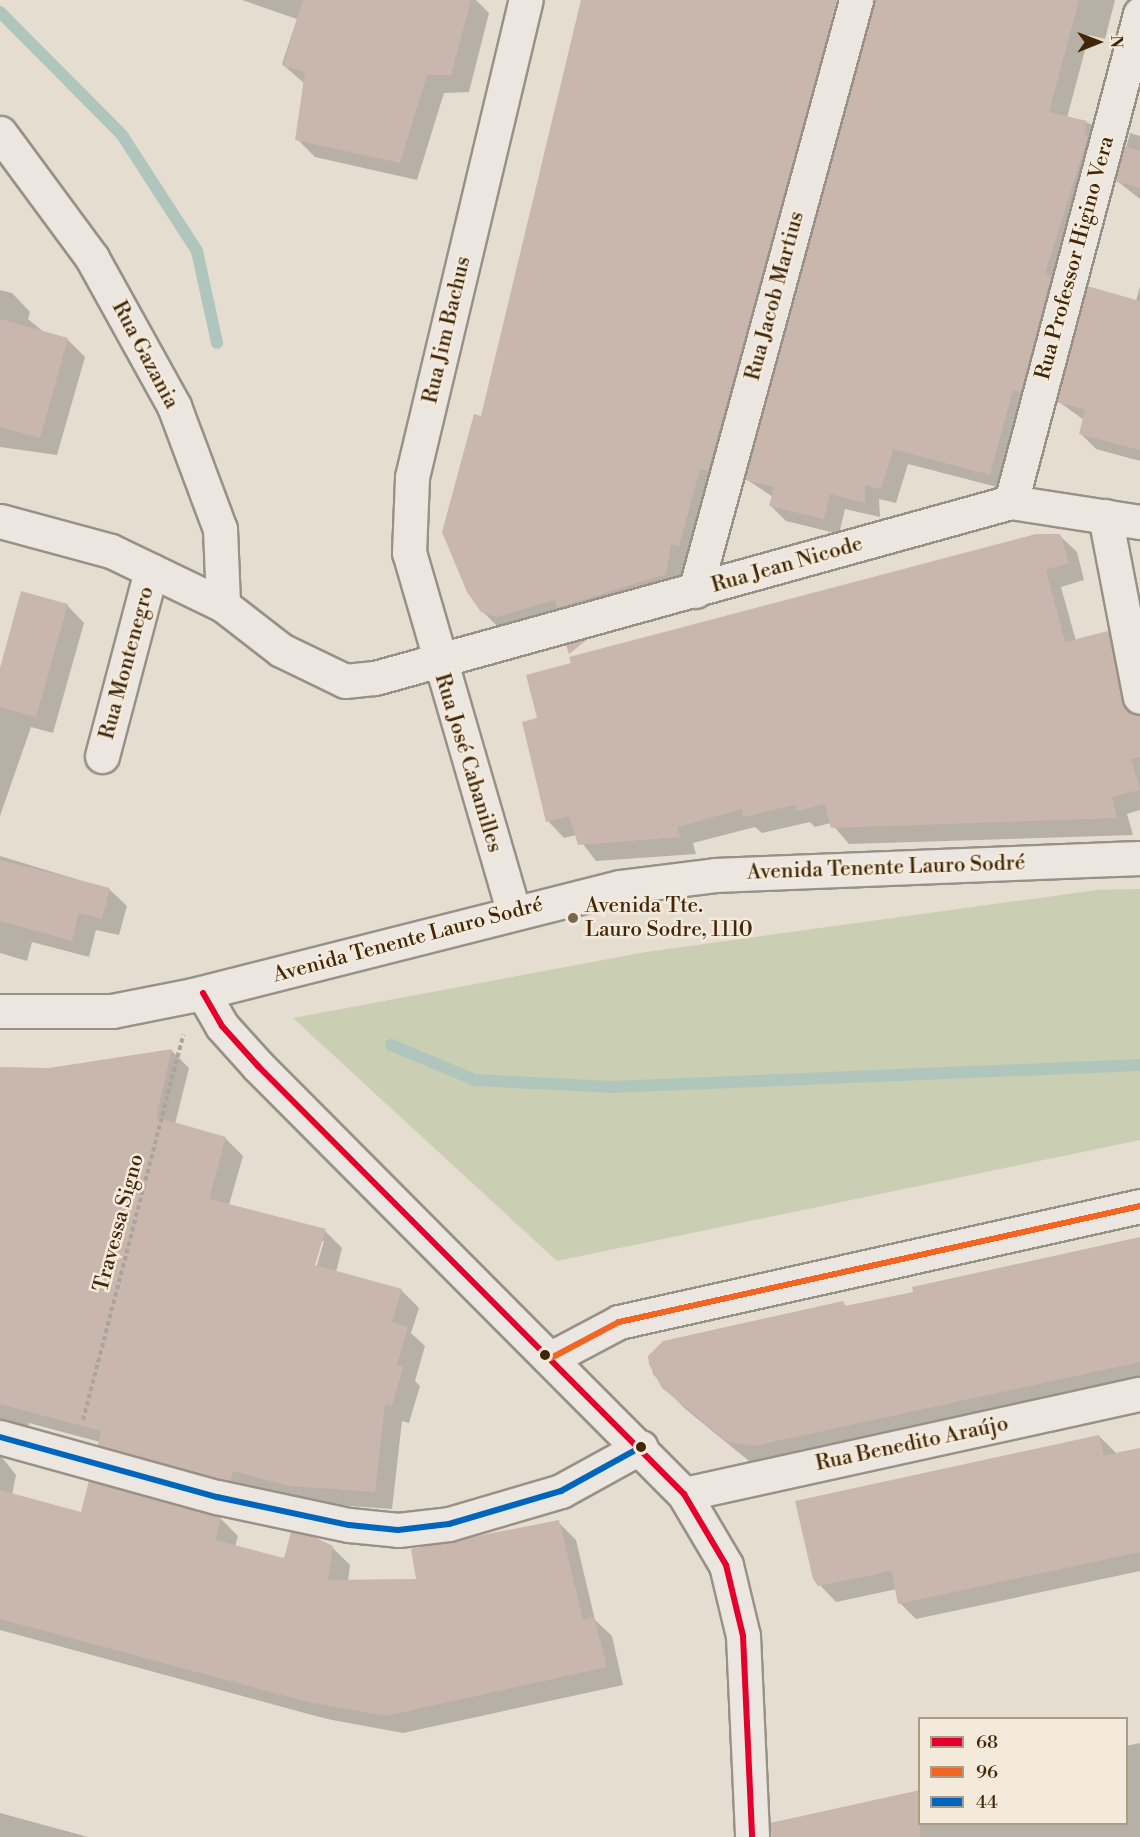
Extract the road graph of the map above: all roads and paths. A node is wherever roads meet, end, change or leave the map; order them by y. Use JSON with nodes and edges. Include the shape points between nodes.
{"nodes":[{"id":1,"x":526,"y":0,"type":"edge"},
{"id":2,"x":856,"y":0,"type":"edge"},
{"id":3,"x":1140,"y":14,"type":"edge"},
{"id":4,"x":0,"y":133,"type":"edge"},
{"id":5,"x":1011,"y":501,"type":"junction"},
{"id":6,"x":1105,"y":516,"type":"junction"},
{"id":7,"x":0,"y":521,"type":"edge"},
{"id":8,"x":1140,"y":522,"type":"edge"},
{"id":9,"x":151,"y":570,"type":"junction"},
{"id":10,"x":694,"y":591,"type":"junction"},
{"id":11,"x":223,"y":604,"type":"junction"},
{"id":12,"x":437,"y":660,"type":"junction"},
{"id":13,"x":1140,"y":698,"type":"edge"},
{"id":14,"x":102,"y":756,"type":"dead end"},
{"id":15,"x":1140,"y":858,"type":"edge"},
{"id":16,"x":513,"y":910,"type":"junction"},
{"id":17,"x":198,"y":994,"type":"junction"},
{"id":18,"x":0,"y":1011,"type":"edge"},
{"id":19,"x":1140,"y":1206,"type":"edge"},
{"id":20,"x":551,"y":1358,"type":"junction"},
{"id":21,"x":1140,"y":1394,"type":"edge"},
{"id":22,"x":0,"y":1437,"type":"edge"},
{"id":23,"x":640,"y":1447,"type":"junction"},
{"id":24,"x":73,"y":1458,"type":"junction"},
{"id":25,"x":684,"y":1494,"type":"junction"},
{"id":26,"x":752,"y":1837,"type":"edge"}],
"edges":[{"from":1,"to":12,"type":"street","name":"Rua Jim Bachus","via":[[412,477],[409,553]]},
{"from":2,"to":10,"type":"street","name":"Rua Jacob Martius"},
{"from":3,"to":5,"type":"street","name":"Rua Professor Higino Vera"},
{"from":4,"to":11,"type":"street","name":"Rua Gazania","via":[[92,258],[174,406],[220,528]]},
{"from":5,"to":6,"type":"street","name":"Rua Jean Nicode"},
{"from":5,"to":10,"type":"street","name":"Rua Jean Nicode"},
{"from":6,"to":8,"type":"street","name":"Rua Jean Nicode"},
{"from":6,"to":13,"type":"street"},
{"from":7,"to":9,"type":"street","name":"Rua José Cabanilles","via":[[111,550]]},
{"from":9,"to":11,"type":"street","name":"Rua José Cabanilles"},
{"from":9,"to":14,"type":"street","name":"Rua Montenegro"},
{"from":10,"to":12,"type":"street","name":"Rua Jean Nicode"},
{"from":11,"to":12,"type":"street","name":"Rua José Cabanilles","via":[[281,650],[345,681]]},
{"from":12,"to":16,"type":"street","name":"Rua José Cabanilles"},
{"from":15,"to":16,"type":"street","name":"Avenida Tenente Lauro Sodré","via":[[715,875],[619,887]]},
{"from":16,"to":17,"type":"street","name":"Avenida Tenente Lauro Sodré"},
{"from":17,"to":18,"type":"street","name":"Avenida Tenente Lauro Sodré","via":[[112,1011]]},
{"from":17,"to":20,"type":"street","via":[[258,1066]]},
{"from":17,"to":24,"type":"path","name":"Travessa Signo"},
{"from":19,"to":20,"type":"street","via":[[619,1322]]},
{"from":20,"to":23,"type":"street"},
{"from":21,"to":25,"type":"street","name":"Rua Benedito Araújo"},
{"from":22,"to":24,"type":"street"},
{"from":23,"to":24,"type":"street","via":[[561,1491],[450,1524],[398,1530],[349,1525],[217,1497]]},
{"from":23,"to":25,"type":"street"},
{"from":25,"to":26,"type":"street","via":[[726,1565],[743,1636]]}]}
